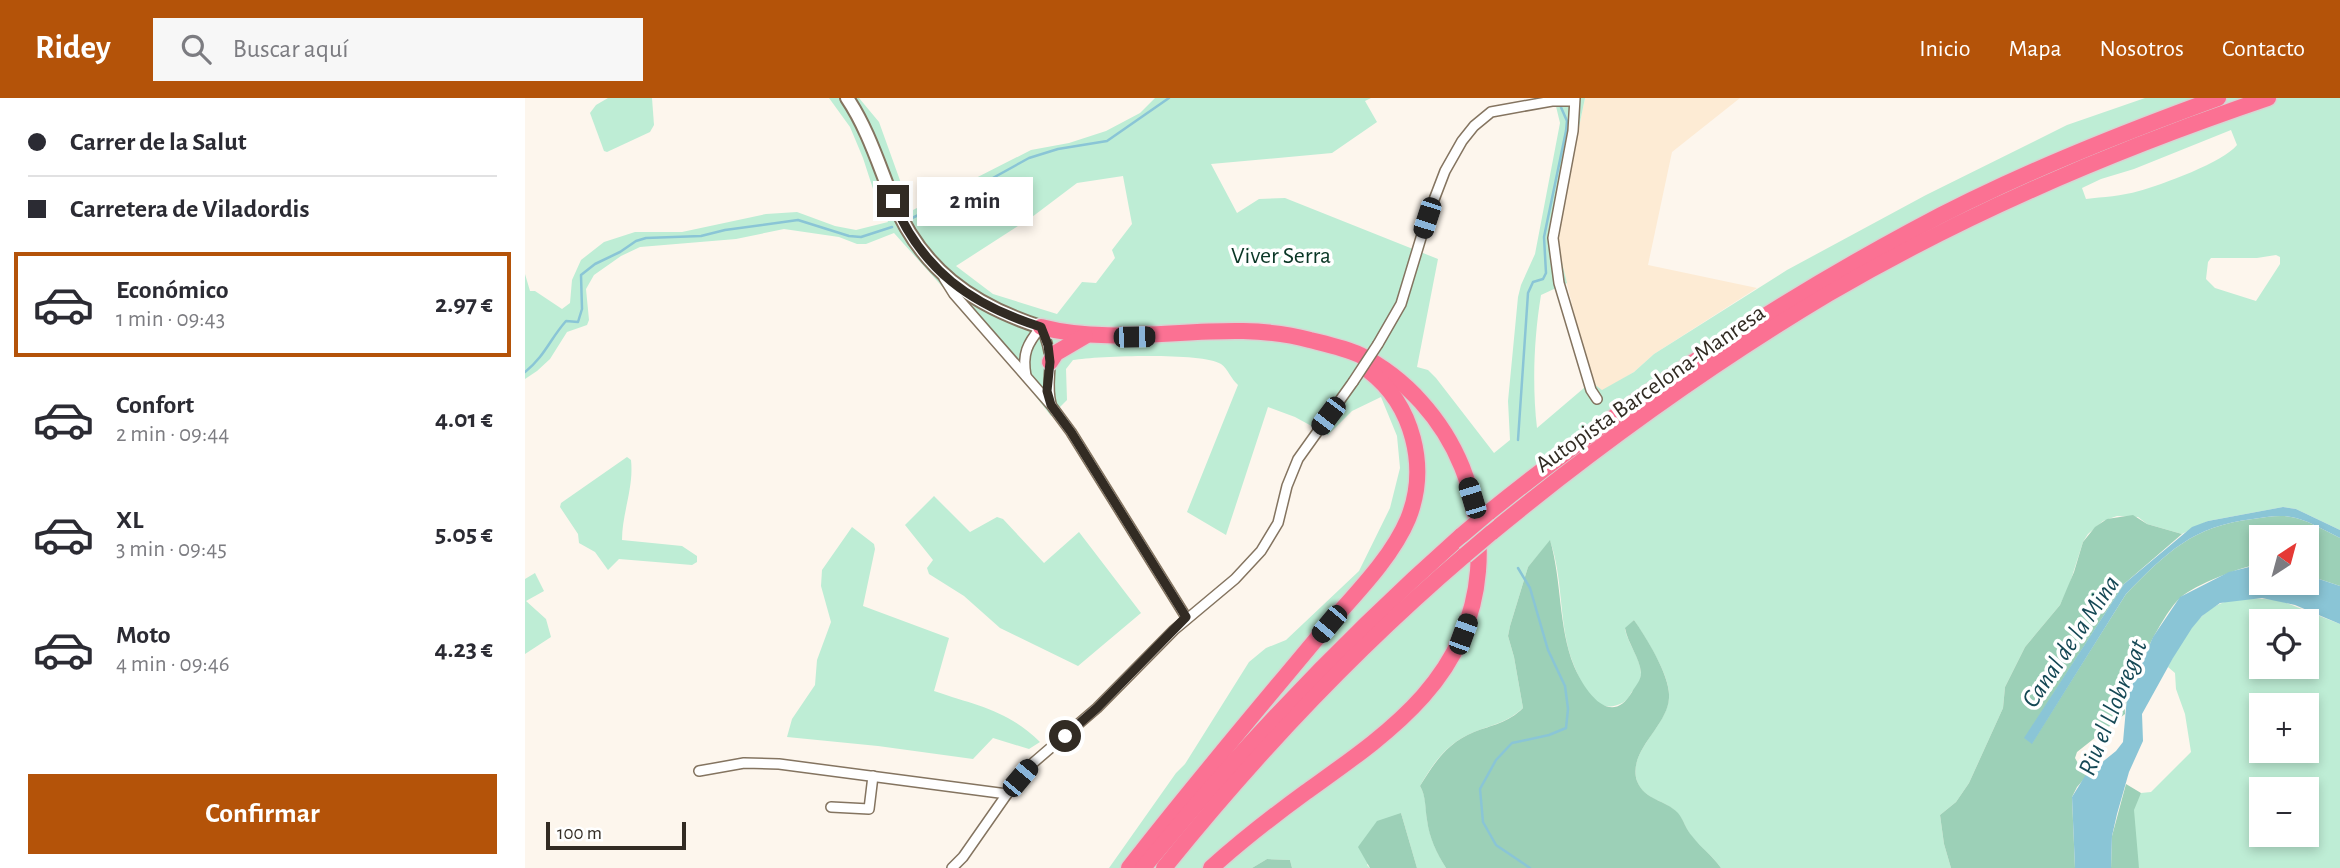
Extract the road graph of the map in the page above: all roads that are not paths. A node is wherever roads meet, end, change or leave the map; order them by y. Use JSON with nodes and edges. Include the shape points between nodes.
{"nodes":[{"id":1,"x":847,"y":98,"type":"edge"},
{"id":2,"x":2218,"y":98,"type":"edge"},
{"id":3,"x":2269,"y":98,"type":"edge"},
{"id":4,"x":1571,"y":99,"type":"edge"},
{"id":5,"x":940,"y":272,"type":"junction"},
{"id":6,"x":1041,"y":327,"type":"junction"},
{"id":7,"x":1085,"y":336,"type":"junction"},
{"id":8,"x":1342,"y":350,"type":"junction"},
{"id":9,"x":1050,"y":362,"type":"junction"},
{"id":10,"x":1026,"y":377,"type":"junction"},
{"id":11,"x":1597,"y":399,"type":"dead end"},
{"id":12,"x":1051,"y":405,"type":"junction"},
{"id":13,"x":1186,"y":617,"type":"junction"},
{"id":14,"x":699,"y":771,"type":"dead end"},
{"id":15,"x":873,"y":776,"type":"junction"},
{"id":16,"x":1007,"y":794,"type":"junction"},
{"id":17,"x":831,"y":807,"type":"dead end"},
{"id":18,"x":952,"y":868,"type":"edge"},
{"id":19,"x":1129,"y":868,"type":"edge"},
{"id":20,"x":1143,"y":868,"type":"edge"},
{"id":21,"x":1164,"y":868,"type":"edge"},
{"id":22,"x":1211,"y":868,"type":"edge"}],
"edges":[{"from":1,"to":5,"type":"street","via":[[901,220]]},
{"from":2,"to":20,"type":"highway","name":"Autopista Barcelona-Manresa","bridge":true,"via":[[2087,149],[1913,230],[1819,282],[1634,401],[1488,513],[1382,608],[1303,685]]},
{"from":3,"to":21,"type":"highway","name":"Autopista Barcelona-Manresa","bridge":true,"via":[[2160,137],[1923,243],[1830,294],[1688,383],[1559,477],[1393,619],[1237,780]]},
{"from":4,"to":11,"type":"street","via":[[1573,131],[1553,238],[1562,295]]},
{"from":4,"to":13,"type":"street","bridge":true,"via":[[1491,112],[1462,141],[1427,218],[1401,304],[1298,459],[1278,523],[1248,566]]},
{"from":5,"to":6,"type":"street","via":[[979,302]]},
{"from":5,"to":10,"type":"street"},
{"from":6,"to":7,"type":"highway"},
{"from":6,"to":9,"type":"street"},
{"from":6,"to":10,"type":"street","via":[[1026,346]]},
{"from":7,"to":8,"type":"highway","via":[[1247,332],[1305,338]]},
{"from":7,"to":9,"type":"highway","via":[[1056,353]]},
{"from":8,"to":19,"type":"highway","via":[[1383,382],[1409,423],[1416,447],[1417,479],[1408,520],[1386,556]]},
{"from":8,"to":22,"type":"highway","via":[[1363,357],[1403,384],[1457,454],[1478,533],[1471,610],[1445,668],[1404,718]]},
{"from":9,"to":12,"type":"street","via":[[1047,391]]},
{"from":10,"to":12,"type":"street"},
{"from":12,"to":13,"type":"street"},
{"from":13,"to":16,"type":"street","via":[[1097,708],[1033,763]]},
{"from":14,"to":15,"type":"street","via":[[744,763],[779,764]]},
{"from":15,"to":16,"type":"street"},
{"from":15,"to":17,"type":"street","via":[[869,809]]},
{"from":16,"to":18,"type":"street"}]}
